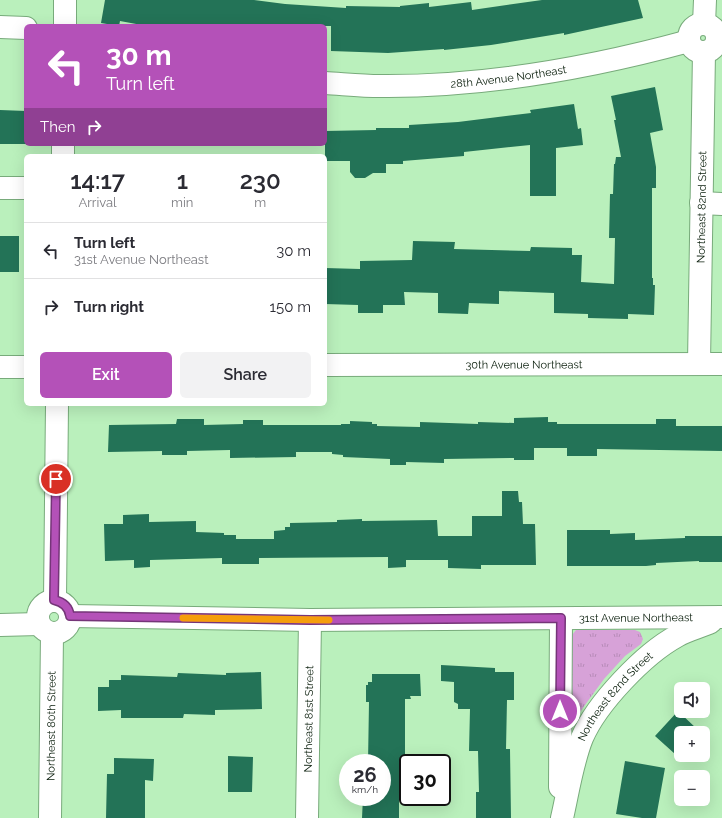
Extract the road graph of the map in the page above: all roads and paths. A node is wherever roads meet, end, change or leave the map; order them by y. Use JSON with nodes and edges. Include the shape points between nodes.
{"nodes":[{"id":1,"x":65,"y":0,"type":"edge"},
{"id":2,"x":705,"y":0,"type":"edge"},
{"id":3,"x":65,"y":24,"type":"edge"},
{"id":4,"x":0,"y":28,"type":"edge"},
{"id":5,"x":24,"y":28,"type":"edge"},
{"id":6,"x":707,"y":38,"type":"edge"},
{"id":7,"x":327,"y":83,"type":"edge"},
{"id":8,"x":0,"y":188,"type":"edge"},
{"id":9,"x":24,"y":188,"type":"edge"},
{"id":10,"x":712,"y":204,"type":"edge"},
{"id":11,"x":698,"y":363,"type":"junction"},
{"id":12,"x":722,"y":364,"type":"edge"},
{"id":13,"x":327,"y":366,"type":"edge"},
{"id":14,"x":0,"y":367,"type":"edge"},
{"id":15,"x":24,"y":367,"type":"edge"},
{"id":16,"x":57,"y":406,"type":"edge"},
{"id":17,"x":54,"y":600,"type":"junction"},
{"id":18,"x":70,"y":616,"type":"junction"},
{"id":19,"x":561,"y":618,"type":"junction"},
{"id":20,"x":722,"y":618,"type":"edge"},
{"id":21,"x":310,"y":620,"type":"junction"},
{"id":22,"x":0,"y":624,"type":"edge"},
{"id":23,"x":45,"y":629,"type":"junction"},
{"id":24,"x":50,"y":818,"type":"edge"},
{"id":25,"x":307,"y":818,"type":"edge"},
{"id":26,"x":561,"y":818,"type":"edge"}],
"edges":[{"from":1,"to":3,"type":"street"},
{"from":2,"to":6,"type":"street","name":"Northeast 82nd Street"},
{"from":4,"to":5,"type":"street"},
{"from":6,"to":7,"type":"street","name":"28th Avenue Northeast","via":[[611,60],[517,76],[449,84],[379,86]]},
{"from":6,"to":10,"type":"street","name":"Northeast 82nd Street"},
{"from":8,"to":9,"type":"street"},
{"from":10,"to":11,"type":"street","name":"Northeast 82nd Street"},
{"from":11,"to":12,"type":"street","name":"30th Avenue Northeast"},
{"from":11,"to":13,"type":"street","name":"30th Avenue Northeast"},
{"from":14,"to":15,"type":"street"},
{"from":16,"to":17,"type":"street"},
{"from":17,"to":18,"type":"street","via":[[65,604]]},
{"from":17,"to":23,"type":"street","via":[[44,603],[37,613]]},
{"from":18,"to":21,"type":"street","name":"31st Avenue Northeast"},
{"from":18,"to":23,"type":"street","via":[[69,624],[62,631]]},
{"from":19,"to":20,"type":"street","name":"31st Avenue Northeast"},
{"from":19,"to":21,"type":"street","name":"31st Avenue Northeast"},
{"from":19,"to":26,"type":"street","name":"Northeast 82nd Street"},
{"from":20,"to":26,"type":"street","name":"Northeast 82nd Street","via":[[679,634],[666,642],[616,689],[587,727],[576,756]]},
{"from":21,"to":25,"type":"street","name":"Northeast 81st Street"},
{"from":22,"to":23,"type":"street"},
{"from":23,"to":24,"type":"street","name":"Northeast 80th Street"}]}
